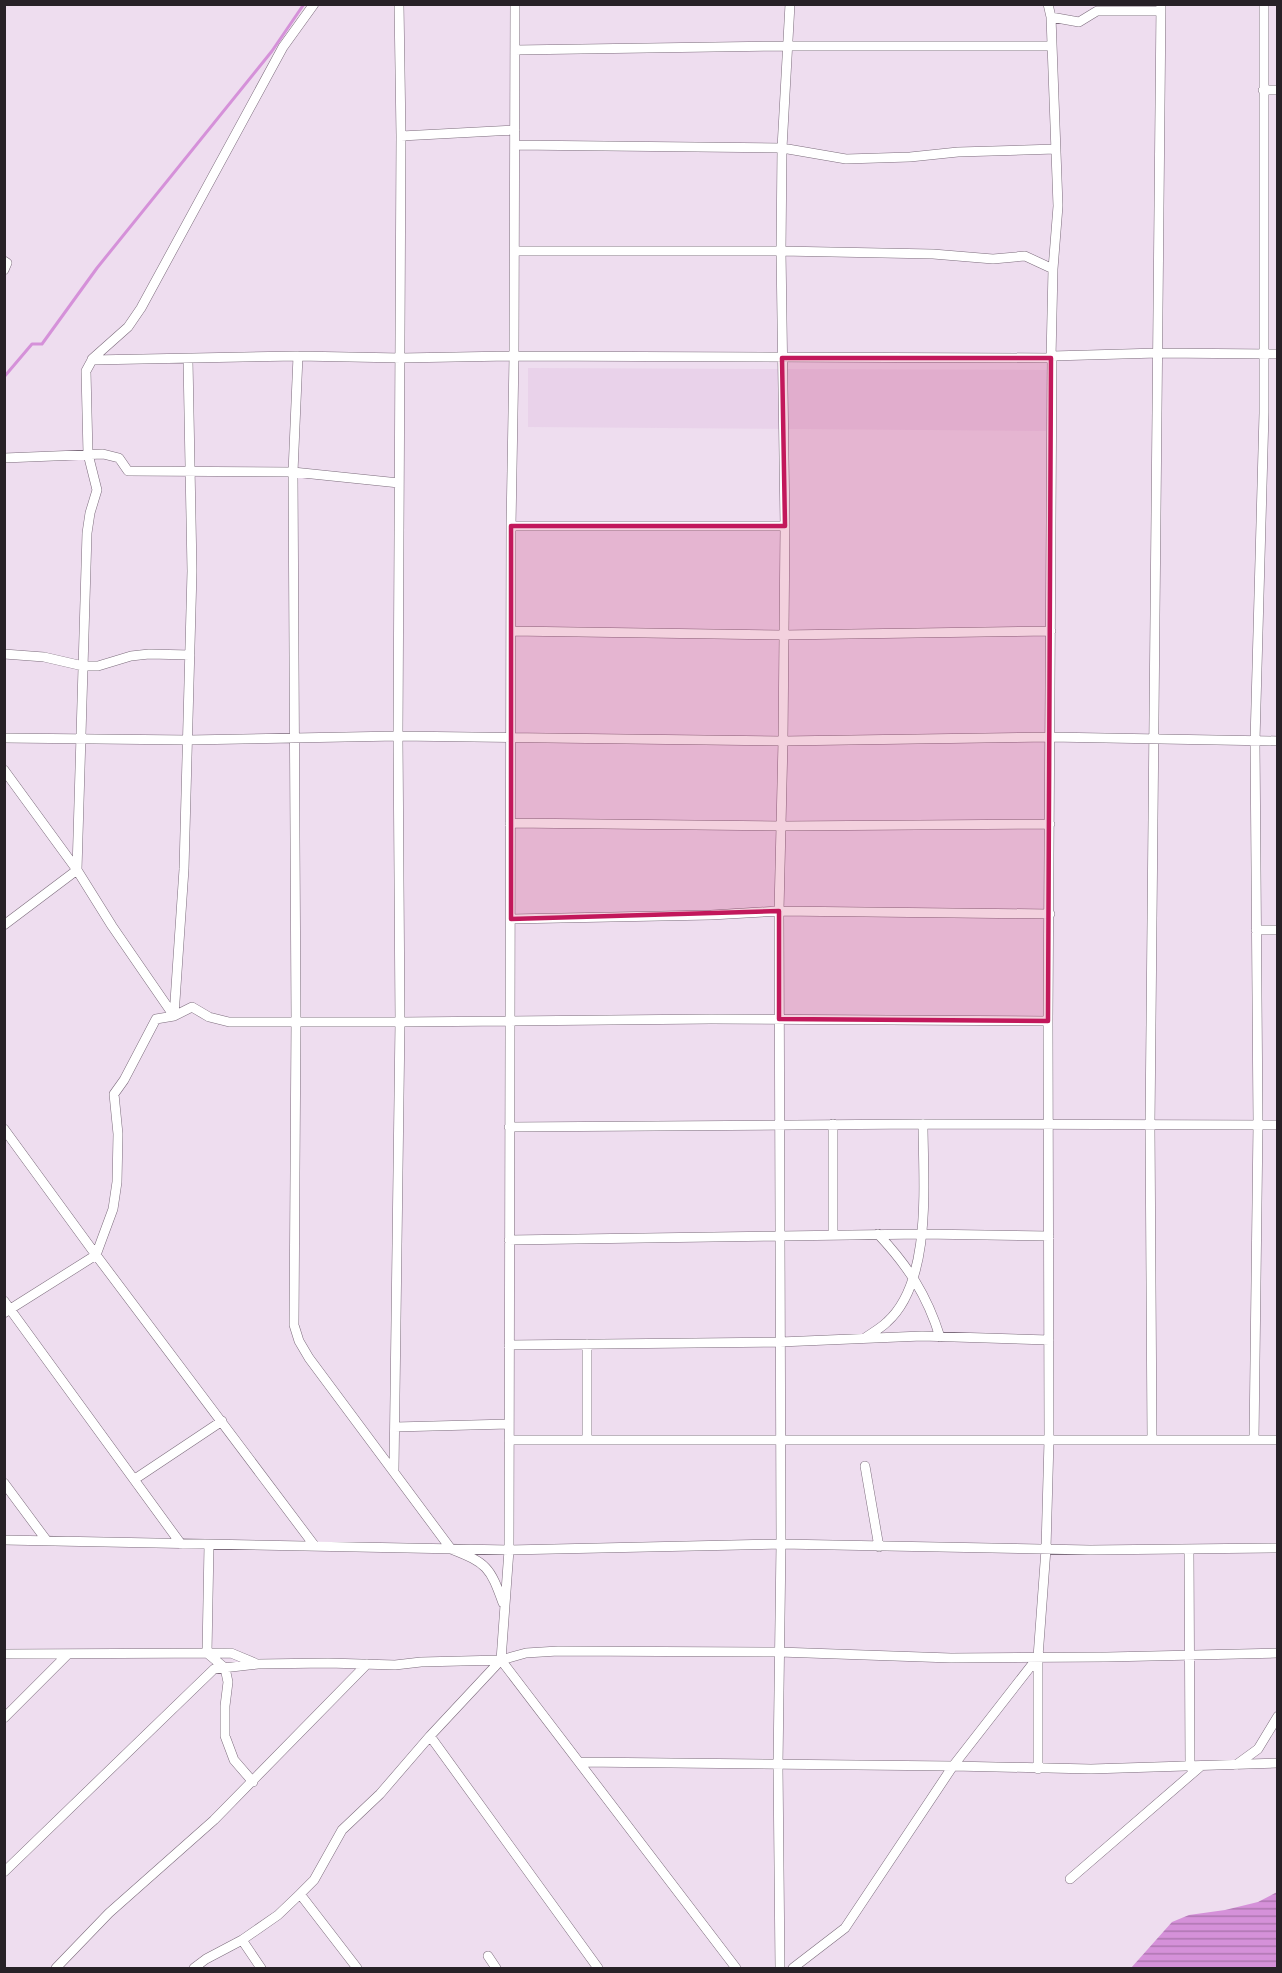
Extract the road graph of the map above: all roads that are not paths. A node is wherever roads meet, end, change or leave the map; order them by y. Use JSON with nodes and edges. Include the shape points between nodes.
{"nodes":[{"id":1,"x":314,"y":4,"type":"edge"},
{"id":2,"x":399,"y":4,"type":"edge"},
{"id":3,"x":515,"y":4,"type":"edge"},
{"id":4,"x":790,"y":4,"type":"edge"},
{"id":5,"x":1048,"y":4,"type":"edge"},
{"id":6,"x":1264,"y":4,"type":"edge"},
{"id":7,"x":1161,"y":8,"type":"edge"},
{"id":8,"x":1051,"y":17,"type":"junction"},
{"id":9,"x":787,"y":46,"type":"junction"},
{"id":10,"x":1052,"y":46,"type":"junction"},
{"id":11,"x":515,"y":50,"type":"junction"},
{"id":12,"x":1263,"y":90,"type":"junction"},
{"id":13,"x":1278,"y":90,"type":"edge"},
{"id":14,"x":515,"y":130,"type":"junction"},
{"id":15,"x":401,"y":135,"type":"junction"},
{"id":16,"x":515,"y":145,"type":"junction"},
{"id":17,"x":782,"y":148,"type":"junction"},
{"id":18,"x":1056,"y":149,"type":"junction"},
{"id":19,"x":515,"y":251,"type":"junction"},
{"id":20,"x":781,"y":251,"type":"junction"},
{"id":21,"x":4,"y":261,"type":"edge"},
{"id":22,"x":1053,"y":269,"type":"junction"},
{"id":23,"x":4,"y":270,"type":"edge"},
{"id":24,"x":1158,"y":353,"type":"junction"},
{"id":25,"x":1264,"y":353,"type":"junction"},
{"id":26,"x":1278,"y":354,"type":"edge"},
{"id":27,"x":298,"y":356,"type":"junction"},
{"id":28,"x":514,"y":356,"type":"junction"},
{"id":29,"x":1052,"y":357,"type":"junction"},
{"id":30,"x":401,"y":358,"type":"junction"},
{"id":31,"x":782,"y":358,"type":"junction"},
{"id":32,"x":92,"y":360,"type":"junction"},
{"id":33,"x":188,"y":360,"type":"junction"},
{"id":34,"x":88,"y":454,"type":"junction"},
{"id":35,"x":4,"y":458,"type":"edge"},
{"id":36,"x":190,"y":472,"type":"junction"},
{"id":37,"x":293,"y":472,"type":"junction"},
{"id":38,"x":399,"y":483,"type":"junction"},
{"id":39,"x":511,"y":526,"type":"junction"},
{"id":40,"x":785,"y":526,"type":"junction"},
{"id":41,"x":512,"y":631,"type":"junction"},
{"id":42,"x":1051,"y":631,"type":"junction"},
{"id":43,"x":783,"y":635,"type":"junction"},
{"id":44,"x":4,"y":654,"type":"edge"},
{"id":45,"x":190,"y":655,"type":"junction"},
{"id":46,"x":83,"y":666,"type":"junction"},
{"id":47,"x":399,"y":736,"type":"junction"},
{"id":48,"x":293,"y":737,"type":"junction"},
{"id":49,"x":510,"y":737,"type":"junction"},
{"id":50,"x":1050,"y":737,"type":"junction"},
{"id":51,"x":4,"y":738,"type":"edge"},
{"id":52,"x":82,"y":738,"type":"junction"},
{"id":53,"x":1153,"y":738,"type":"junction"},
{"id":54,"x":189,"y":740,"type":"junction"},
{"id":55,"x":783,"y":741,"type":"junction"},
{"id":56,"x":1255,"y":741,"type":"junction"},
{"id":57,"x":1278,"y":741,"type":"edge"},
{"id":58,"x":4,"y":770,"type":"edge"},
{"id":59,"x":510,"y":824,"type":"junction"},
{"id":60,"x":1050,"y":824,"type":"junction"},
{"id":61,"x":782,"y":826,"type":"junction"},
{"id":62,"x":77,"y":870,"type":"junction"},
{"id":63,"x":779,"y":911,"type":"junction"},
{"id":64,"x":1050,"y":914,"type":"junction"},
{"id":65,"x":511,"y":919,"type":"junction"},
{"id":66,"x":4,"y":925,"type":"edge"},
{"id":67,"x":1256,"y":930,"type":"junction"},
{"id":68,"x":1278,"y":930,"type":"edge"},
{"id":69,"x":174,"y":1016,"type":"junction"},
{"id":70,"x":779,"y":1019,"type":"junction"},
{"id":71,"x":296,"y":1020,"type":"junction"},
{"id":72,"x":511,"y":1021,"type":"junction"},
{"id":73,"x":1048,"y":1021,"type":"junction"},
{"id":74,"x":400,"y":1022,"type":"junction"},
{"id":75,"x":923,"y":1124,"type":"junction"},
{"id":76,"x":1048,"y":1124,"type":"junction"},
{"id":77,"x":779,"y":1125,"type":"junction"},
{"id":78,"x":833,"y":1125,"type":"junction"},
{"id":79,"x":1149,"y":1125,"type":"junction"},
{"id":80,"x":1258,"y":1125,"type":"junction"},
{"id":81,"x":1278,"y":1125,"type":"edge"},
{"id":82,"x":509,"y":1127,"type":"junction"},
{"id":83,"x":4,"y":1129,"type":"edge"},
{"id":84,"x":878,"y":1234,"type":"junction"},
{"id":85,"x":922,"y":1234,"type":"junction"},
{"id":86,"x":833,"y":1235,"type":"junction"},
{"id":87,"x":780,"y":1236,"type":"junction"},
{"id":88,"x":1049,"y":1236,"type":"junction"},
{"id":89,"x":509,"y":1240,"type":"junction"},
{"id":90,"x":96,"y":1255,"type":"junction"},
{"id":91,"x":914,"y":1278,"type":"junction"},
{"id":92,"x":6,"y":1307,"type":"edge"},
{"id":93,"x":940,"y":1337,"type":"junction"},
{"id":94,"x":864,"y":1339,"type":"junction"},
{"id":95,"x":1049,"y":1340,"type":"junction"},
{"id":96,"x":780,"y":1342,"type":"junction"},
{"id":97,"x":587,"y":1344,"type":"junction"},
{"id":98,"x":509,"y":1345,"type":"junction"},
{"id":99,"x":222,"y":1421,"type":"junction"},
{"id":100,"x":509,"y":1424,"type":"junction"},
{"id":101,"x":395,"y":1427,"type":"junction"},
{"id":102,"x":509,"y":1440,"type":"junction"},
{"id":103,"x":587,"y":1440,"type":"junction"},
{"id":104,"x":1049,"y":1440,"type":"junction"},
{"id":105,"x":1152,"y":1440,"type":"junction"},
{"id":106,"x":1254,"y":1440,"type":"junction"},
{"id":107,"x":1278,"y":1440,"type":"edge"},
{"id":108,"x":781,"y":1441,"type":"junction"},
{"id":109,"x":865,"y":1466,"type":"dead end"},
{"id":110,"x":394,"y":1470,"type":"junction"},
{"id":111,"x":135,"y":1479,"type":"junction"},
{"id":112,"x":4,"y":1483,"type":"edge"},
{"id":113,"x":4,"y":1540,"type":"edge"},
{"id":114,"x":47,"y":1541,"type":"junction"},
{"id":115,"x":181,"y":1544,"type":"junction"},
{"id":116,"x":781,"y":1544,"type":"junction"},
{"id":117,"x":209,"y":1545,"type":"junction"},
{"id":118,"x":314,"y":1545,"type":"junction"},
{"id":119,"x":879,"y":1547,"type":"junction"},
{"id":120,"x":1278,"y":1548,"type":"edge"},
{"id":121,"x":451,"y":1549,"type":"junction"},
{"id":122,"x":1046,"y":1549,"type":"junction"},
{"id":123,"x":509,"y":1550,"type":"junction"},
{"id":124,"x":1189,"y":1550,"type":"junction"},
{"id":125,"x":505,"y":1608,"type":"junction"},
{"id":126,"x":779,"y":1652,"type":"junction"},
{"id":127,"x":207,"y":1653,"type":"junction"},
{"id":128,"x":1278,"y":1653,"type":"edge"},
{"id":129,"x":4,"y":1654,"type":"edge"},
{"id":130,"x":68,"y":1654,"type":"junction"},
{"id":131,"x":1189,"y":1655,"type":"junction"},
{"id":132,"x":1038,"y":1657,"type":"junction"},
{"id":133,"x":501,"y":1660,"type":"junction"},
{"id":134,"x":258,"y":1664,"type":"junction"},
{"id":135,"x":367,"y":1664,"type":"junction"},
{"id":136,"x":225,"y":1668,"type":"junction"},
{"id":137,"x":1278,"y":1716,"type":"edge"},
{"id":138,"x":4,"y":1718,"type":"edge"},
{"id":139,"x":430,"y":1736,"type":"junction"},
{"id":140,"x":580,"y":1762,"type":"junction"},
{"id":141,"x":1278,"y":1763,"type":"edge"},
{"id":142,"x":778,"y":1765,"type":"junction"},
{"id":143,"x":1236,"y":1765,"type":"junction"},
{"id":144,"x":953,"y":1766,"type":"junction"},
{"id":145,"x":1201,"y":1766,"type":"junction"},
{"id":146,"x":1190,"y":1767,"type":"junction"},
{"id":147,"x":1038,"y":1769,"type":"junction"},
{"id":148,"x":253,"y":1782,"type":"junction"},
{"id":149,"x":4,"y":1872,"type":"edge"},
{"id":150,"x":1070,"y":1879,"type":"dead end"},
{"id":151,"x":300,"y":1894,"type":"junction"},
{"id":152,"x":242,"y":1940,"type":"junction"},
{"id":153,"x":488,"y":1956,"type":"dead end"},
{"id":154,"x":56,"y":1968,"type":"edge"},
{"id":155,"x":194,"y":1968,"type":"edge"},
{"id":156,"x":261,"y":1968,"type":"edge"},
{"id":157,"x":357,"y":1968,"type":"edge"},
{"id":158,"x":496,"y":1968,"type":"edge"},
{"id":159,"x":598,"y":1968,"type":"edge"},
{"id":160,"x":736,"y":1968,"type":"edge"},
{"id":161,"x":780,"y":1968,"type":"edge"},
{"id":162,"x":793,"y":1968,"type":"edge"}],
"edges":[{"from":1,"to":32,"type":"street","via":[[283,47],[141,308],[128,327]]},
{"from":2,"to":15,"type":"street"},
{"from":3,"to":11,"type":"street"},
{"from":4,"to":9,"type":"street"},
{"from":5,"to":8,"type":"street"},
{"from":6,"to":12,"type":"street"},
{"from":7,"to":8,"type":"street","via":[[1097,12],[1079,22]]},
{"from":7,"to":24,"type":"street"},
{"from":8,"to":10,"type":"street"},
{"from":9,"to":10,"type":"street"},
{"from":9,"to":11,"type":"street"},
{"from":9,"to":17,"type":"street"},
{"from":10,"to":18,"type":"street"},
{"from":11,"to":14,"type":"street"},
{"from":12,"to":13,"type":"street"},
{"from":12,"to":25,"type":"street"},
{"from":14,"to":15,"type":"street"},
{"from":14,"to":16,"type":"street"},
{"from":15,"to":30,"type":"street"},
{"from":16,"to":17,"type":"street"},
{"from":16,"to":19,"type":"street"},
{"from":17,"to":18,"type":"street","via":[[846,159]]},
{"from":17,"to":20,"type":"street"},
{"from":18,"to":22,"type":"street","via":[[1058,206]]},
{"from":19,"to":20,"type":"street"},
{"from":19,"to":28,"type":"street"},
{"from":20,"to":22,"type":"street","via":[[993,259],[1025,256]]},
{"from":20,"to":31,"type":"street"},
{"from":21,"to":23,"type":"street"},
{"from":22,"to":29,"type":"street"},
{"from":24,"to":25,"type":"street"},
{"from":24,"to":29,"type":"street"},
{"from":24,"to":53,"type":"street"},
{"from":25,"to":26,"type":"street"},
{"from":25,"to":56,"type":"street"},
{"from":27,"to":30,"type":"street"},
{"from":27,"to":33,"type":"street"},
{"from":27,"to":37,"type":"street"},
{"from":28,"to":30,"type":"street"},
{"from":28,"to":31,"type":"street"},
{"from":28,"to":39,"type":"street"},
{"from":29,"to":31,"type":"street"},
{"from":29,"to":42,"type":"street"},
{"from":30,"to":38,"type":"street"},
{"from":31,"to":40,"type":"street"},
{"from":32,"to":33,"type":"street"},
{"from":32,"to":34,"type":"street","via":[[86,371]]},
{"from":33,"to":36,"type":"street"},
{"from":34,"to":35,"type":"street"},
{"from":34,"to":36,"type":"street","via":[[118,458],[128,471]]},
{"from":34,"to":46,"type":"street","via":[[97,490],[87,533]]},
{"from":36,"to":37,"type":"street"},
{"from":36,"to":45,"type":"street"},
{"from":37,"to":38,"type":"street"},
{"from":37,"to":48,"type":"street"},
{"from":38,"to":47,"type":"street"},
{"from":39,"to":40,"type":"street"},
{"from":39,"to":41,"type":"street"},
{"from":40,"to":43,"type":"street"},
{"from":41,"to":43,"type":"street"},
{"from":41,"to":49,"type":"street"},
{"from":42,"to":43,"type":"street"},
{"from":42,"to":50,"type":"street"},
{"from":43,"to":55,"type":"street"},
{"from":44,"to":46,"type":"street","via":[[44,657]]},
{"from":45,"to":46,"type":"street","via":[[149,654]]},
{"from":45,"to":54,"type":"street"},
{"from":46,"to":52,"type":"street"},
{"from":47,"to":48,"type":"street"},
{"from":47,"to":49,"type":"street"},
{"from":47,"to":74,"type":"street"},
{"from":48,"to":54,"type":"street"},
{"from":48,"to":71,"type":"street"},
{"from":49,"to":55,"type":"street"},
{"from":49,"to":59,"type":"street"},
{"from":50,"to":53,"type":"street"},
{"from":50,"to":55,"type":"street"},
{"from":50,"to":60,"type":"street"},
{"from":51,"to":52,"type":"street"},
{"from":52,"to":54,"type":"street"},
{"from":52,"to":62,"type":"street"},
{"from":53,"to":56,"type":"street"},
{"from":53,"to":79,"type":"street"},
{"from":54,"to":69,"type":"street"},
{"from":55,"to":61,"type":"street"},
{"from":56,"to":57,"type":"street"},
{"from":56,"to":67,"type":"street"},
{"from":58,"to":62,"type":"street"},
{"from":59,"to":61,"type":"street"},
{"from":59,"to":65,"type":"street"},
{"from":60,"to":61,"type":"street"},
{"from":60,"to":64,"type":"street"},
{"from":61,"to":63,"type":"street"},
{"from":62,"to":66,"type":"street"},
{"from":62,"to":69,"type":"street"},
{"from":63,"to":64,"type":"street"},
{"from":63,"to":65,"type":"street"},
{"from":63,"to":70,"type":"street"},
{"from":64,"to":73,"type":"street"},
{"from":65,"to":72,"type":"street"},
{"from":67,"to":68,"type":"street"},
{"from":67,"to":80,"type":"street"},
{"from":69,"to":71,"type":"street","via":[[192,1007],[229,1022]]},
{"from":69,"to":90,"type":"street","via":[[156,1019],[114,1094],[118,1134],[114,1209]]},
{"from":70,"to":72,"type":"street"},
{"from":70,"to":73,"type":"street"},
{"from":70,"to":77,"type":"street"},
{"from":71,"to":74,"type":"street"},
{"from":71,"to":110,"type":"street","via":[[294,1324],[309,1358]]},
{"from":72,"to":74,"type":"street"},
{"from":72,"to":82,"type":"street"},
{"from":73,"to":76,"type":"street"},
{"from":74,"to":101,"type":"street"},
{"from":75,"to":76,"type":"street"},
{"from":75,"to":78,"type":"street"},
{"from":75,"to":85,"type":"street"},
{"from":76,"to":79,"type":"street"},
{"from":76,"to":88,"type":"street"},
{"from":77,"to":78,"type":"street"},
{"from":77,"to":82,"type":"street"},
{"from":77,"to":87,"type":"street"},
{"from":78,"to":86,"type":"street"},
{"from":79,"to":80,"type":"street"},
{"from":79,"to":105,"type":"street"},
{"from":80,"to":81,"type":"street"},
{"from":80,"to":106,"type":"street"},
{"from":82,"to":89,"type":"street"},
{"from":83,"to":90,"type":"street"},
{"from":84,"to":85,"type":"street"},
{"from":84,"to":86,"type":"street"},
{"from":84,"to":91,"type":"street"},
{"from":85,"to":88,"type":"street"},
{"from":85,"to":91,"type":"street"},
{"from":86,"to":87,"type":"street"},
{"from":87,"to":89,"type":"street"},
{"from":87,"to":96,"type":"street"},
{"from":88,"to":95,"type":"street"},
{"from":89,"to":98,"type":"street"},
{"from":90,"to":92,"type":"street"},
{"from":90,"to":99,"type":"street"},
{"from":91,"to":93,"type":"street","via":[[933,1313]]},
{"from":91,"to":94,"type":"street","via":[[889,1321]]},
{"from":92,"to":111,"type":"street"},
{"from":93,"to":94,"type":"street"},
{"from":93,"to":95,"type":"street"},
{"from":94,"to":96,"type":"street"},
{"from":95,"to":104,"type":"street"},
{"from":96,"to":97,"type":"street"},
{"from":96,"to":108,"type":"street"},
{"from":97,"to":98,"type":"street"},
{"from":97,"to":103,"type":"street"},
{"from":98,"to":100,"type":"street"},
{"from":99,"to":111,"type":"street"},
{"from":99,"to":118,"type":"street"},
{"from":100,"to":101,"type":"street"},
{"from":100,"to":102,"type":"street"},
{"from":101,"to":110,"type":"street"},
{"from":102,"to":103,"type":"street"},
{"from":102,"to":123,"type":"street"},
{"from":103,"to":108,"type":"street"},
{"from":104,"to":105,"type":"street"},
{"from":104,"to":108,"type":"street"},
{"from":104,"to":122,"type":"street"},
{"from":105,"to":106,"type":"street"},
{"from":106,"to":107,"type":"street"},
{"from":108,"to":116,"type":"street"},
{"from":109,"to":119,"type":"street"},
{"from":110,"to":121,"type":"street"},
{"from":111,"to":115,"type":"street"},
{"from":112,"to":114,"type":"street"},
{"from":113,"to":114,"type":"street"},
{"from":114,"to":115,"type":"street"},
{"from":115,"to":117,"type":"street"},
{"from":116,"to":119,"type":"street"},
{"from":116,"to":123,"type":"street"},
{"from":116,"to":126,"type":"street"},
{"from":117,"to":118,"type":"street"},
{"from":117,"to":127,"type":"street"},
{"from":118,"to":121,"type":"street"},
{"from":119,"to":122,"type":"street"},
{"from":120,"to":124,"type":"street"},
{"from":121,"to":123,"type":"street"},
{"from":121,"to":125,"type":"street","via":[[478,1560],[494,1576]]},
{"from":122,"to":124,"type":"street"},
{"from":122,"to":132,"type":"street"},
{"from":123,"to":125,"type":"street"},
{"from":124,"to":131,"type":"street"},
{"from":125,"to":133,"type":"street"},
{"from":126,"to":132,"type":"street"},
{"from":126,"to":133,"type":"street","via":[[558,1651],[526,1653]]},
{"from":126,"to":142,"type":"street"},
{"from":127,"to":130,"type":"street"},
{"from":127,"to":134,"type":"street","via":[[231,1653]]},
{"from":127,"to":136,"type":"street"},
{"from":128,"to":131,"type":"street"},
{"from":129,"to":130,"type":"street"},
{"from":130,"to":138,"type":"street"},
{"from":131,"to":132,"type":"street"},
{"from":131,"to":146,"type":"street"},
{"from":132,"to":144,"type":"street"},
{"from":132,"to":147,"type":"street"},
{"from":133,"to":135,"type":"street"},
{"from":133,"to":139,"type":"street"},
{"from":133,"to":140,"type":"street"},
{"from":134,"to":135,"type":"street"},
{"from":134,"to":136,"type":"street"},
{"from":135,"to":148,"type":"street"},
{"from":136,"to":148,"type":"street","via":[[225,1736],[234,1760]]},
{"from":136,"to":149,"type":"street","via":[[214,1669]]},
{"from":137,"to":143,"type":"street","via":[[1258,1749]]},
{"from":139,"to":151,"type":"street","via":[[378,1796],[342,1830],[314,1880]]},
{"from":139,"to":159,"type":"street"},
{"from":140,"to":142,"type":"street"},
{"from":140,"to":160,"type":"street"},
{"from":141,"to":143,"type":"street"},
{"from":142,"to":144,"type":"street"},
{"from":142,"to":161,"type":"street"},
{"from":143,"to":145,"type":"street"},
{"from":144,"to":147,"type":"street"},
{"from":144,"to":162,"type":"street","via":[[845,1928]]},
{"from":145,"to":146,"type":"street"},
{"from":145,"to":150,"type":"street"},
{"from":146,"to":147,"type":"street"},
{"from":148,"to":154,"type":"street"},
{"from":151,"to":152,"type":"street"},
{"from":151,"to":157,"type":"street"},
{"from":152,"to":155,"type":"street"},
{"from":152,"to":156,"type":"street"},
{"from":153,"to":158,"type":"street"}]}
